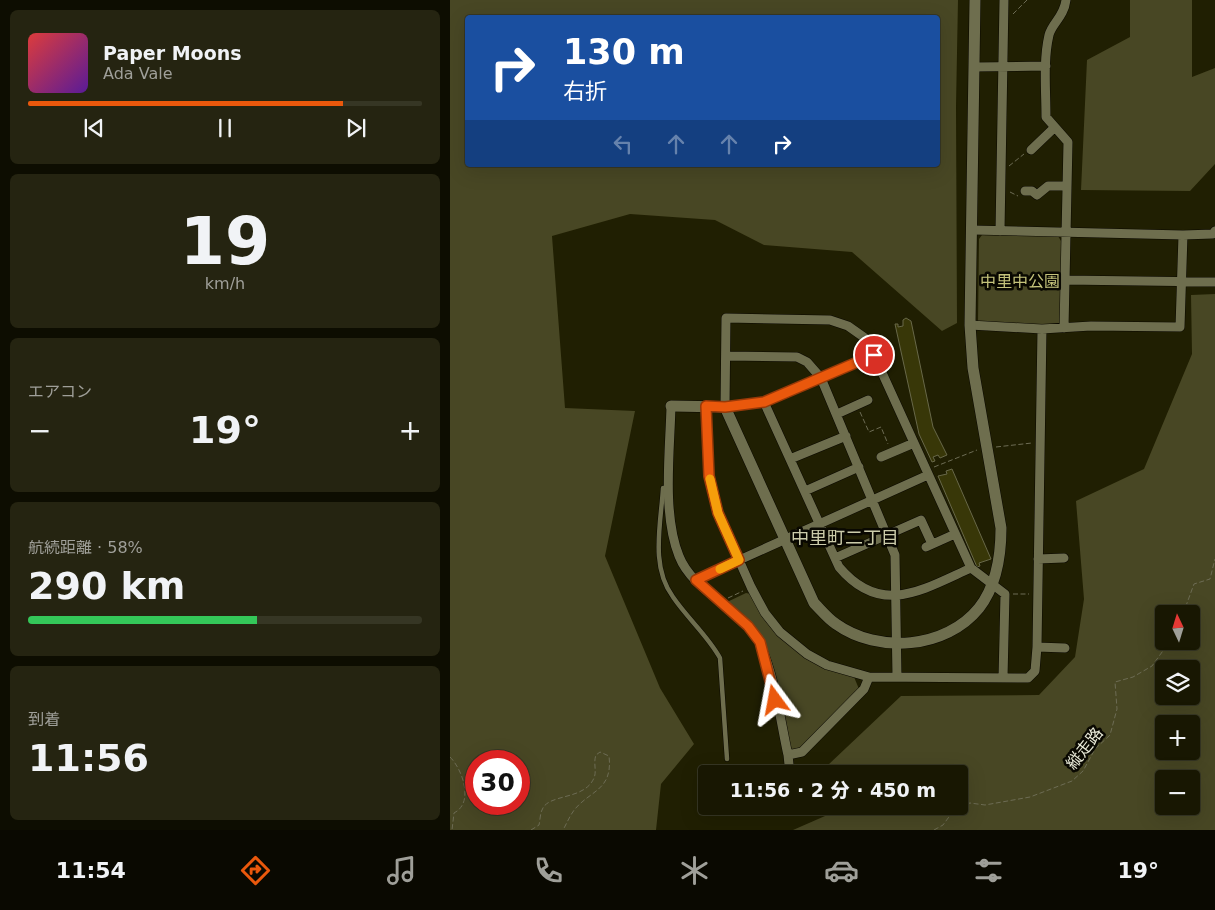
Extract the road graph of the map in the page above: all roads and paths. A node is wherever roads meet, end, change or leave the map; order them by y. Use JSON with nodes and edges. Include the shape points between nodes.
{"nodes":[{"id":1,"x":975,"y":0,"type":"edge"},
{"id":2,"x":1004,"y":0,"type":"edge"},
{"id":3,"x":1027,"y":0,"type":"edge"},
{"id":4,"x":1066,"y":0,"type":"edge"},
{"id":5,"x":1004,"y":23,"type":"junction"},
{"id":6,"x":1046,"y":66,"type":"junction"},
{"id":7,"x":974,"y":67,"type":"junction"},
{"id":8,"x":1003,"y":67,"type":"junction"},
{"id":9,"x":1055,"y":127,"type":"junction"},
{"id":10,"x":1031,"y":150,"type":"joint"},
{"id":11,"x":1001,"y":172,"type":"junction"},
{"id":12,"x":1067,"y":186,"type":"junction"},
{"id":13,"x":1025,"y":191,"type":"joint"},
{"id":14,"x":1001,"y":197,"type":"junction"},
{"id":15,"x":972,"y":230,"type":"junction"},
{"id":16,"x":1000,"y":231,"type":"junction"},
{"id":17,"x":1215,"y":231,"type":"edge"},
{"id":18,"x":1066,"y":232,"type":"junction"},
{"id":19,"x":1183,"y":235,"type":"junction"},
{"id":20,"x":1065,"y":280,"type":"junction"},
{"id":21,"x":1182,"y":281,"type":"junction"},
{"id":22,"x":1215,"y":282,"type":"edge"},
{"id":23,"x":970,"y":325,"type":"junction"},
{"id":24,"x":1064,"y":328,"type":"junction"},
{"id":25,"x":1042,"y":329,"type":"junction"},
{"id":26,"x":874,"y":355,"type":"junction"},
{"id":27,"x":726,"y":356,"type":"junction"},
{"id":28,"x":821,"y":378,"type":"junction"},
{"id":29,"x":868,"y":400,"type":"dead end"},
{"id":30,"x":764,"y":402,"type":"junction"},
{"id":31,"x":857,"y":405,"type":"junction"},
{"id":32,"x":671,"y":406,"type":"joint"},
{"id":33,"x":706,"y":406,"type":"junction"},
{"id":34,"x":725,"y":407,"type":"junction"},
{"id":35,"x":836,"y":414,"type":"junction"},
{"id":36,"x":846,"y":436,"type":"junction"},
{"id":37,"x":914,"y":443,"type":"junction"},
{"id":38,"x":892,"y":452,"type":"junction"},
{"id":39,"x":881,"y":457,"type":"dead end"},
{"id":40,"x":790,"y":460,"type":"junction"},
{"id":41,"x":859,"y":467,"type":"junction"},
{"id":42,"x":928,"y":475,"type":"junction"},
{"id":43,"x":670,"y":488,"type":"junction"},
{"id":44,"x":805,"y":491,"type":"junction"},
{"id":45,"x":874,"y":501,"type":"junction"},
{"id":46,"x":820,"y":525,"type":"junction"},
{"id":47,"x":888,"y":534,"type":"junction"},
{"id":48,"x":955,"y":534,"type":"junction"},
{"id":49,"x":785,"y":540,"type":"junction"},
{"id":50,"x":835,"y":558,"type":"junction"},
{"id":51,"x":1064,"y":558,"type":"dead end"},
{"id":52,"x":1038,"y":559,"type":"junction"},
{"id":53,"x":1215,"y":559,"type":"edge"},
{"id":54,"x":739,"y":560,"type":"junction"},
{"id":55,"x":971,"y":568,"type":"junction"},
{"id":56,"x":696,"y":580,"type":"junction"},
{"id":57,"x":993,"y":584,"type":"junction"},
{"id":58,"x":751,"y":587,"type":"junction"},
{"id":59,"x":1005,"y":594,"type":"junction"},
{"id":60,"x":1037,"y":594,"type":"junction"},
{"id":61,"x":896,"y":597,"type":"junction"},
{"id":62,"x":721,"y":602,"type":"junction"},
{"id":63,"x":1186,"y":605,"type":"edge"},
{"id":64,"x":897,"y":644,"type":"junction"},
{"id":65,"x":1037,"y":647,"type":"junction"},
{"id":66,"x":1065,"y":648,"type":"dead end"},
{"id":67,"x":1164,"y":650,"type":"edge"},
{"id":68,"x":869,"y":677,"type":"junction"},
{"id":69,"x":897,"y":677,"type":"junction"},
{"id":70,"x":1003,"y":678,"type":"junction"},
{"id":71,"x":788,"y":755,"type":"junction"},
{"id":72,"x":450,"y":757,"type":"edge"},
{"id":73,"x":727,"y":759,"type":"dead end"},
{"id":74,"x":789,"y":765,"type":"edge"},
{"id":75,"x":968,"y":804,"type":"edge"},
{"id":76,"x":951,"y":815,"type":"edge"},
{"id":77,"x":452,"y":830,"type":"edge"},
{"id":78,"x":531,"y":830,"type":"edge"},
{"id":79,"x":563,"y":830,"type":"edge"},
{"id":80,"x":934,"y":830,"type":"edge"}],
"edges":[{"from":1,"to":7,"type":"street"},
{"from":2,"to":5,"type":"street"},
{"from":3,"to":5,"type":"path"},
{"from":4,"to":6,"type":"street","via":[[1061,17],[1049,32]]},
{"from":5,"to":8,"type":"street"},
{"from":6,"to":8,"type":"street"},
{"from":6,"to":9,"type":"street","via":[[1046,117]]},
{"from":7,"to":8,"type":"street"},
{"from":7,"to":15,"type":"street"},
{"from":8,"to":11,"type":"street"},
{"from":9,"to":10,"type":"street"},
{"from":9,"to":12,"type":"street","via":[[1068,142]]},
{"from":10,"to":11,"type":"path"},
{"from":11,"to":14,"type":"street"},
{"from":12,"to":13,"type":"street","via":[[1048,186],[1037,195]]},
{"from":12,"to":18,"type":"street"},
{"from":13,"to":14,"type":"path","via":[[1018,196],[1011,191]]},
{"from":14,"to":16,"type":"street"},
{"from":15,"to":16,"type":"street"},
{"from":15,"to":23,"type":"street"},
{"from":16,"to":18,"type":"street"},
{"from":17,"to":19,"type":"street","via":[[1213,234]]},
{"from":18,"to":19,"type":"street"},
{"from":18,"to":20,"type":"street"},
{"from":19,"to":21,"type":"street"},
{"from":20,"to":21,"type":"street"},
{"from":20,"to":24,"type":"street"},
{"from":21,"to":22,"type":"street"},
{"from":21,"to":24,"type":"street","via":[[1180,327]]},
{"from":23,"to":25,"type":"street"},
{"from":23,"to":57,"type":"street","via":[[973,368],[1001,528],[1001,554]]},
{"from":24,"to":25,"type":"street"},
{"from":25,"to":52,"type":"street"},
{"from":26,"to":27,"type":"street","via":[[865,338],[848,326],[830,320],[726,318]]},
{"from":26,"to":28,"type":"street"},
{"from":26,"to":37,"type":"street"},
{"from":27,"to":28,"type":"street","via":[[797,357],[807,362]]},
{"from":27,"to":34,"type":"street"},
{"from":28,"to":30,"type":"street"},
{"from":28,"to":35,"type":"street"},
{"from":29,"to":31,"type":"street"},
{"from":30,"to":34,"type":"street"},
{"from":30,"to":40,"type":"street"},
{"from":31,"to":35,"type":"street"},
{"from":31,"to":38,"type":"path","via":[[869,432],[881,427]]},
{"from":32,"to":33,"type":"street"},
{"from":32,"to":43,"type":"street"},
{"from":33,"to":34,"type":"street"},
{"from":33,"to":54,"type":"street","via":[[709,476],[718,513]]},
{"from":34,"to":49,"type":"street"},
{"from":35,"to":36,"type":"street"},
{"from":36,"to":40,"type":"street"},
{"from":36,"to":41,"type":"street"},
{"from":37,"to":38,"type":"street"},
{"from":37,"to":42,"type":"street"},
{"from":38,"to":39,"type":"street"},
{"from":40,"to":44,"type":"street"},
{"from":41,"to":44,"type":"street"},
{"from":41,"to":45,"type":"street"},
{"from":42,"to":45,"type":"street"},
{"from":42,"to":48,"type":"street"},
{"from":43,"to":56,"type":"street","via":[[672,528],[680,558]]},
{"from":43,"to":73,"type":"lane","via":[[663,488],[660,575],[672,597],[720,658]]},
{"from":44,"to":46,"type":"street"},
{"from":45,"to":46,"type":"street"},
{"from":45,"to":47,"type":"street"},
{"from":46,"to":49,"type":"street"},
{"from":46,"to":50,"type":"street"},
{"from":47,"to":48,"type":"street","via":[[920,520],[929,546]]},
{"from":47,"to":50,"type":"street"},
{"from":47,"to":61,"type":"street","via":[[895,555]]},
{"from":48,"to":55,"type":"street"},
{"from":49,"to":54,"type":"street"},
{"from":49,"to":64,"type":"street","via":[[814,602],[836,624],[862,638]]},
{"from":50,"to":61,"type":"street","via":[[850,581],[867,591]]},
{"from":51,"to":52,"type":"street"},
{"from":52,"to":60,"type":"street"},
{"from":53,"to":63,"type":"path","via":[[1210,579],[1194,584]]},
{"from":54,"to":56,"type":"street"},
{"from":54,"to":58,"type":"street"},
{"from":55,"to":57,"type":"street"},
{"from":55,"to":61,"type":"street","via":[[915,593]]},
{"from":56,"to":62,"type":"street"},
{"from":57,"to":59,"type":"street"},
{"from":57,"to":64,"type":"street","via":[[979,608],[954,630],[926,641]]},
{"from":58,"to":62,"type":"path"},
{"from":58,"to":68,"type":"street","via":[[780,632],[807,654],[827,665]]},
{"from":59,"to":60,"type":"path"},
{"from":59,"to":70,"type":"street"},
{"from":60,"to":65,"type":"street"},
{"from":61,"to":64,"type":"street"},
{"from":62,"to":71,"type":"street","via":[[748,626],[760,642]]},
{"from":64,"to":69,"type":"street"},
{"from":65,"to":66,"type":"street"},
{"from":65,"to":70,"type":"street","via":[[1035,671],[1028,678]]},
{"from":67,"to":75,"type":"path","name":"縦走路","via":[[1152,666],[1133,677],[1115,682],[1116,719],[1110,735],[1072,780],[1030,797],[985,805]]},
{"from":68,"to":69,"type":"street"},
{"from":68,"to":71,"type":"street","via":[[864,690],[802,752]]},
{"from":69,"to":70,"type":"street"},
{"from":71,"to":74,"type":"street"},
{"from":72,"to":77,"type":"path","via":[[462,774],[464,803],[454,813]]},
{"from":76,"to":80,"type":"path","name":"縦走路"},
{"from":78,"to":79,"type":"path","via":[[539,825],[546,804],[581,792],[590,784],[595,777],[596,755],[605,753],[610,764],[604,784],[575,809]]}]}
